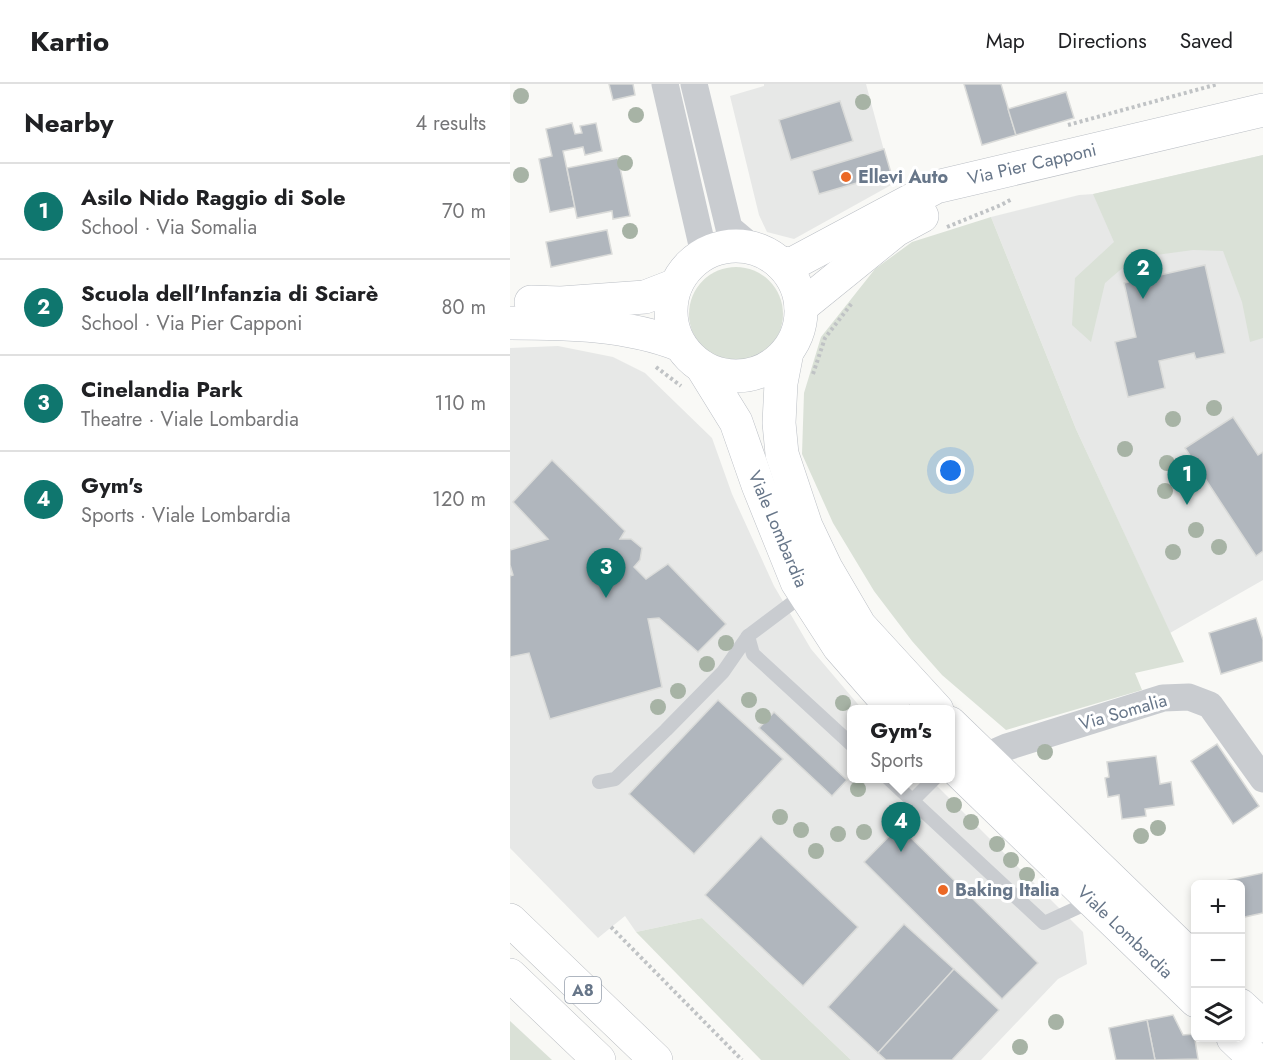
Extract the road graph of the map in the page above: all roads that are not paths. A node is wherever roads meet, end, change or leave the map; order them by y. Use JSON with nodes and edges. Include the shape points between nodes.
{"nodes":[{"id":1,"x":665,"y":84,"type":"edge"},
{"id":2,"x":694,"y":84,"type":"edge"},
{"id":3,"x":1263,"y":110,"type":"edge"},
{"id":4,"x":1263,"y":129,"type":"edge"},
{"id":5,"x":702,"y":255,"type":"junction"},
{"id":6,"x":767,"y":256,"type":"junction"},
{"id":7,"x":676,"y":285,"type":"junction"},
{"id":8,"x":510,"y":302,"type":"edge"},
{"id":9,"x":801,"y":307,"type":"junction"},
{"id":10,"x":510,"y":323,"type":"edge"},
{"id":11,"x":787,"y":352,"type":"junction"},
{"id":12,"x":689,"y":367,"type":"junction"},
{"id":13,"x":804,"y":593,"type":"junction"},
{"id":14,"x":748,"y":636,"type":"junction"},
{"id":15,"x":890,"y":705,"type":"edge"},
{"id":16,"x":932,"y":705,"type":"edge"},
{"id":17,"x":955,"y":727,"type":"edge"},
{"id":18,"x":847,"y":740,"type":"edge"},
{"id":19,"x":984,"y":757,"type":"junction"},
{"id":20,"x":955,"y":767,"type":"edge"},
{"id":21,"x":1263,"y":779,"type":"edge"},
{"id":22,"x":599,"y":782,"type":"dead end"},
{"id":23,"x":893,"y":783,"type":"edge"},
{"id":24,"x":930,"y":783,"type":"edge"},
{"id":25,"x":912,"y":801,"type":"junction"},
{"id":26,"x":1093,"y":901,"type":"junction"},
{"id":27,"x":510,"y":920,"type":"edge"},
{"id":28,"x":1191,"y":956,"type":"edge"},
{"id":29,"x":510,"y":975,"type":"edge"},
{"id":30,"x":1191,"y":996,"type":"edge"},
{"id":31,"x":1245,"y":1010,"type":"edge"},
{"id":32,"x":1263,"y":1026,"type":"edge"},
{"id":33,"x":1237,"y":1042,"type":"edge"},
{"id":34,"x":599,"y":1060,"type":"edge"},
{"id":35,"x":656,"y":1060,"type":"edge"},
{"id":36,"x":1256,"y":1060,"type":"edge"}],
"edges":[{"from":1,"to":5,"type":"street"},
{"from":2,"to":6,"type":"street","via":[[729,228]]},
{"from":3,"to":6,"type":"main road","name":"Via Pier Capponi","via":[[936,187],[792,264]]},
{"from":4,"to":9,"type":"main road","name":"Via Pier Capponi","via":[[948,204],[896,230]]},
{"from":5,"to":6,"type":"main road","via":[[736,246]]},
{"from":5,"to":7,"type":"main road"},
{"from":6,"to":9,"type":"main road","via":[[795,283]]},
{"from":7,"to":8,"type":"main road","via":[[645,297]]},
{"from":7,"to":12,"type":"main road","via":[[670,309],[673,328]]},
{"from":9,"to":11,"type":"main road","via":[[799,330]]},
{"from":10,"to":12,"type":"main road","via":[[559,323],[659,337]]},
{"from":11,"to":12,"type":"main road","via":[[770,367],[747,376],[724,376]]},
{"from":11,"to":16,"type":"main road","name":"Viale Lombardia","via":[[779,423],[782,454],[806,526],[860,626]]},
{"from":12,"to":13,"type":"main road","name":"Viale Lombardia","via":[[736,422]]},
{"from":13,"to":14,"type":"lane"},
{"from":13,"to":15,"type":"main road","name":"Viale Lombardia","via":[[839,646]]},
{"from":14,"to":18,"type":"lane","via":[[753,654]]},
{"from":14,"to":22,"type":"lane","via":[[723,672],[666,730],[615,779]]},
{"from":17,"to":19,"type":"main road","name":"Viale Lombardia"},
{"from":19,"to":21,"type":"street","name":"Via Somalia","via":[[1163,698],[1189,697],[1210,705]]},
{"from":19,"to":28,"type":"main road","name":"Viale Lombardia"},
{"from":20,"to":26,"type":"main road","name":"Viale Lombardia"},
{"from":23,"to":25,"type":"lane"},
{"from":24,"to":25,"type":"lane"},
{"from":25,"to":26,"type":"lane","via":[[1044,922]]},
{"from":26,"to":30,"type":"main road","name":"Viale Lombardia"},
{"from":27,"to":35,"type":"main road","number":"A8"},
{"from":29,"to":34,"type":"main road","number":"A8"},
{"from":31,"to":32,"type":"main road"},
{"from":33,"to":36,"type":"main road"}]}
